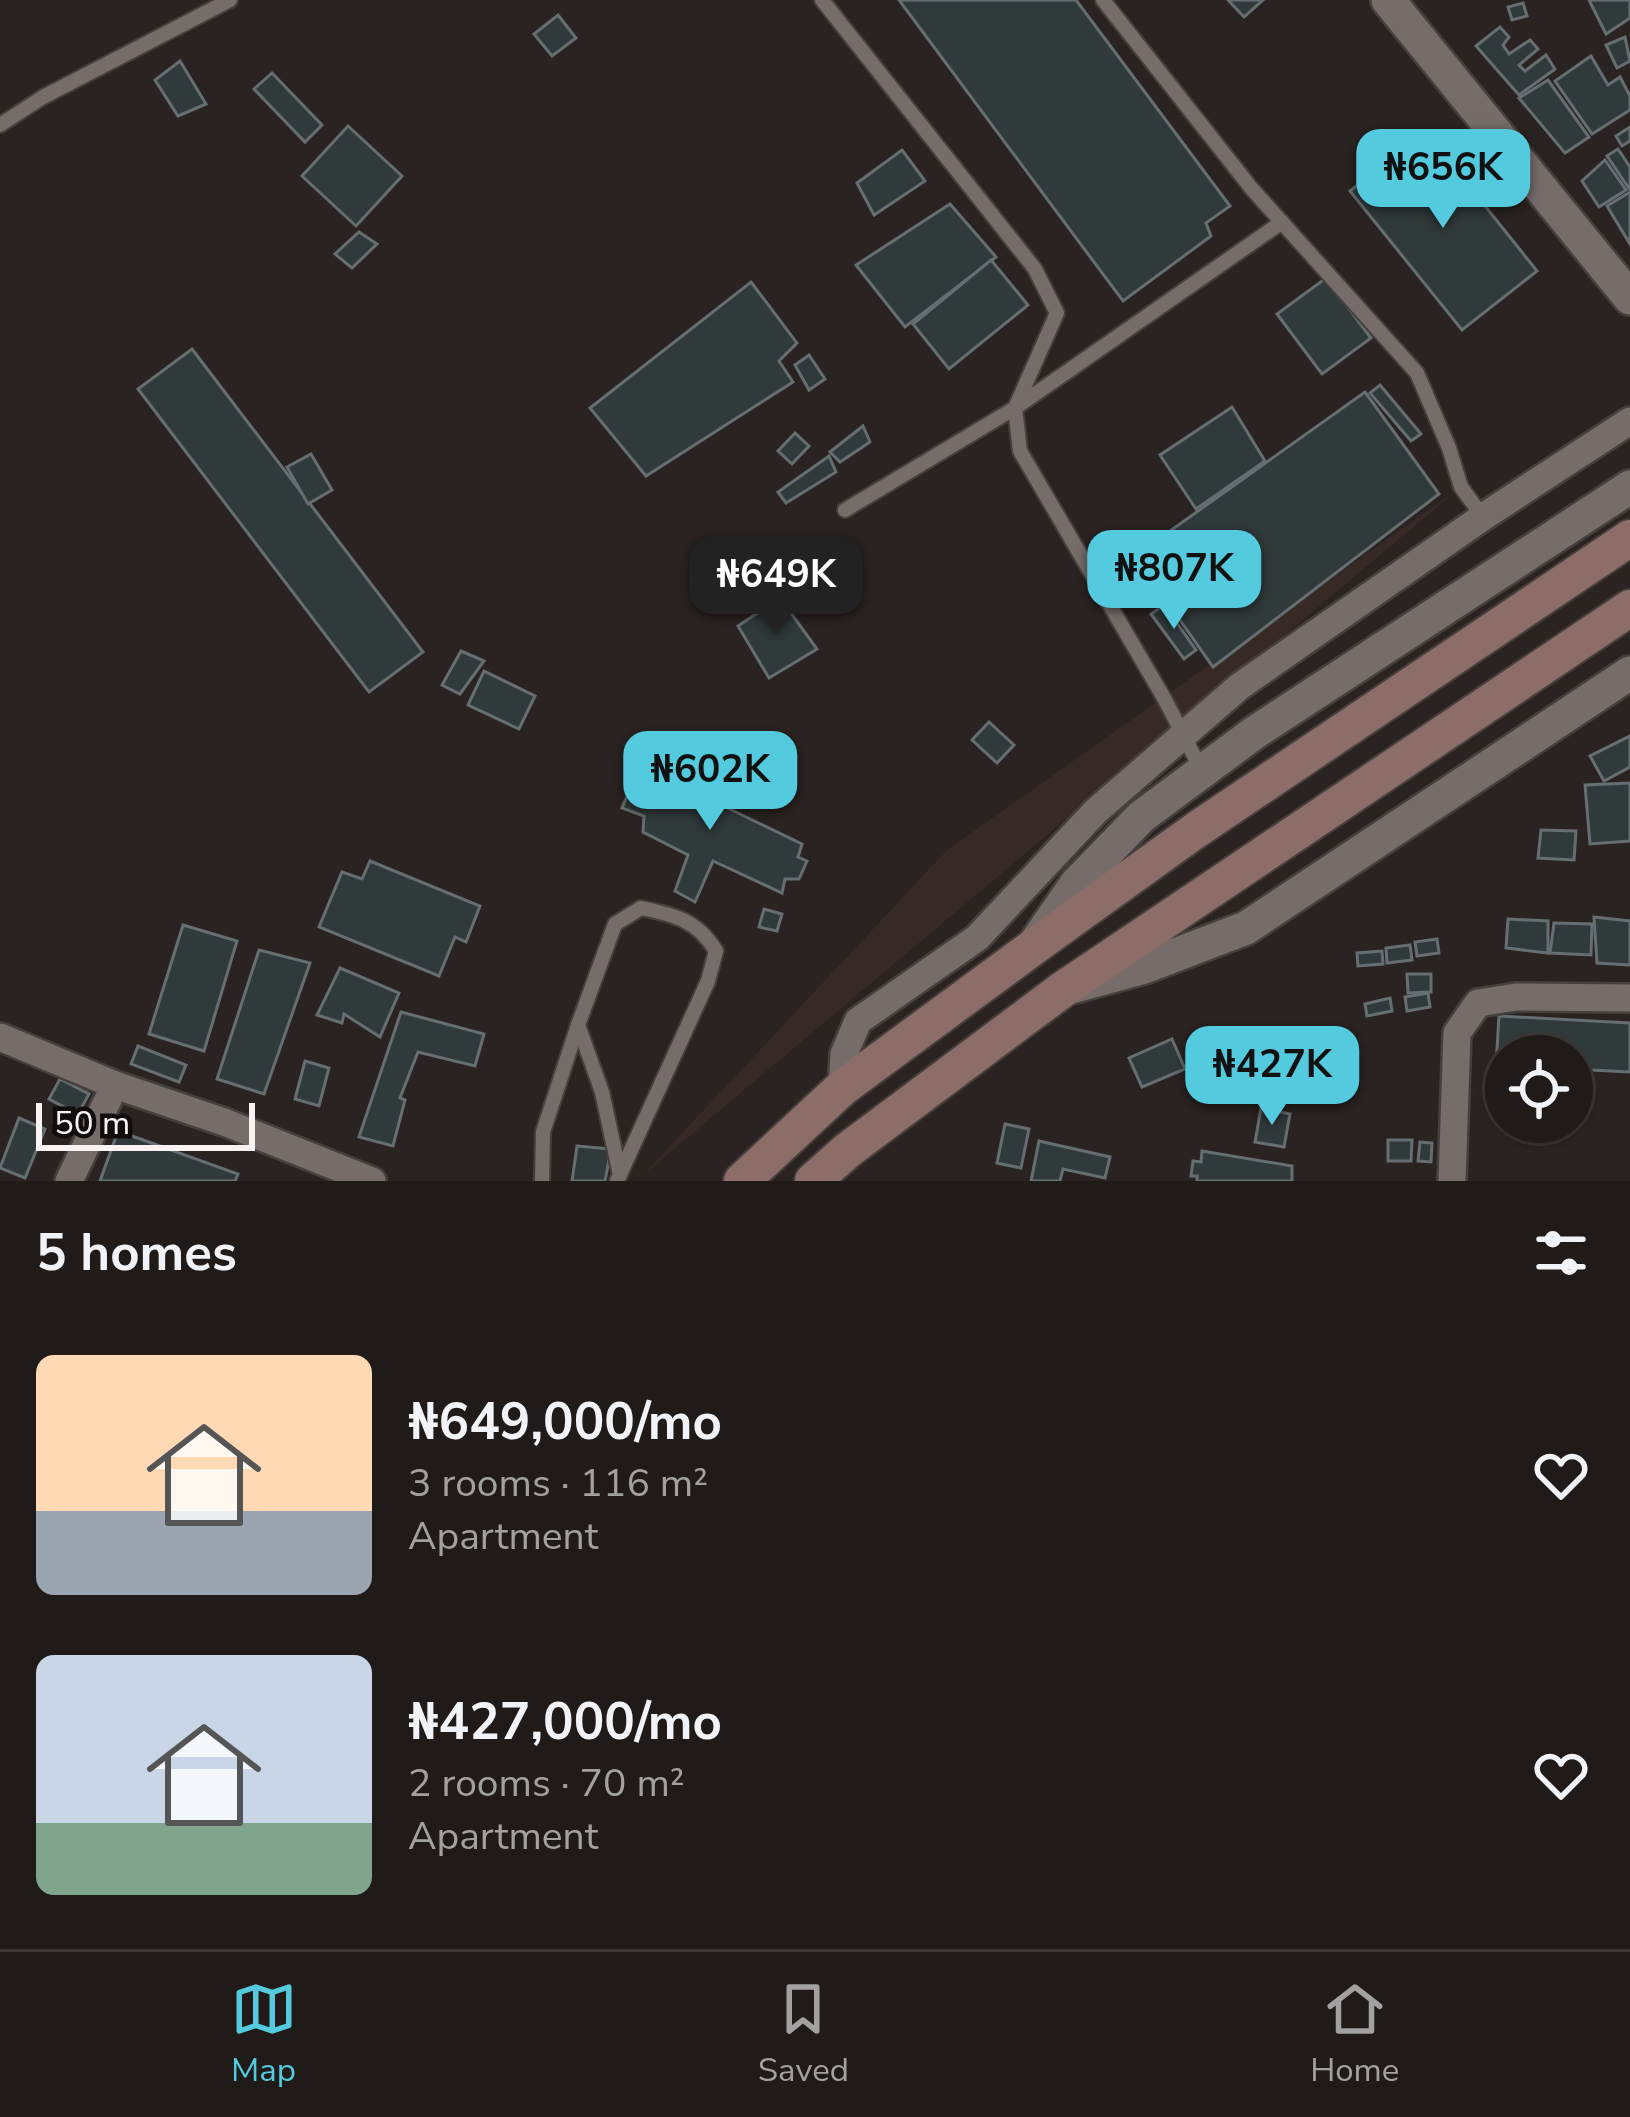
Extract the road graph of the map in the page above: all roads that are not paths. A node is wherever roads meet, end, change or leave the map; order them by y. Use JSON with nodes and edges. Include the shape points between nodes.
{"nodes":[{"id":1,"x":230,"y":0,"type":"edge"},
{"id":2,"x":822,"y":0,"type":"edge"},
{"id":3,"x":1102,"y":0,"type":"edge"},
{"id":4,"x":1388,"y":0,"type":"edge"},
{"id":5,"x":0,"y":125,"type":"edge"},
{"id":6,"x":1282,"y":222,"type":"junction"},
{"id":7,"x":1630,"y":298,"type":"edge"},
{"id":8,"x":1015,"y":408,"type":"junction"},
{"id":9,"x":1630,"y":421,"type":"edge"},
{"id":10,"x":1630,"y":487,"type":"edge"},
{"id":11,"x":845,"y":510,"type":"dead end"},
{"id":12,"x":1483,"y":517,"type":"junction"},
{"id":13,"x":1630,"y":538,"type":"edge"},
{"id":14,"x":1630,"y":608,"type":"edge"},
{"id":15,"x":1630,"y":673,"type":"edge"},
{"id":16,"x":1183,"y":735,"type":"junction"},
{"id":17,"x":1202,"y":772,"type":"junction"},
{"id":18,"x":1030,"y":950,"type":"junction"},
{"id":19,"x":1062,"y":990,"type":"junction"},
{"id":20,"x":1630,"y":998,"type":"edge"},
{"id":21,"x":578,"y":1025,"type":"junction"},
{"id":22,"x":0,"y":1037,"type":"edge"},
{"id":23,"x":115,"y":1085,"type":"junction"},
{"id":24,"x":842,"y":1088,"type":"junction"},
{"id":25,"x":619,"y":1178,"type":"edge"},
{"id":26,"x":69,"y":1181,"type":"edge"},
{"id":27,"x":372,"y":1181,"type":"edge"},
{"id":28,"x":542,"y":1181,"type":"edge"},
{"id":29,"x":742,"y":1181,"type":"edge"},
{"id":30,"x":814,"y":1181,"type":"edge"},
{"id":31,"x":1452,"y":1181,"type":"edge"}],
"edges":[{"from":1,"to":5,"type":"lane"},
{"from":2,"to":8,"type":"lane","via":[[1035,269],[1057,313]]},
{"from":3,"to":6,"type":"lane"},
{"from":4,"to":7,"type":"street"},
{"from":6,"to":8,"type":"lane"},
{"from":6,"to":12,"type":"lane","via":[[1417,373],[1461,487]]},
{"from":8,"to":11,"type":"lane"},
{"from":8,"to":16,"type":"lane","via":[[1020,451]]},
{"from":9,"to":12,"type":"street"},
{"from":10,"to":17,"type":"street"},
{"from":12,"to":16,"type":"street","via":[[1240,686]]},
{"from":13,"to":18,"type":"main road"},
{"from":14,"to":19,"type":"main road"},
{"from":15,"to":19,"type":"street","via":[[1246,928]]},
{"from":16,"to":17,"type":"lane"},
{"from":16,"to":24,"type":"street","via":[[1096,811],[977,938],[858,1021]]},
{"from":17,"to":18,"type":"street","via":[[1141,817],[1077,883]]},
{"from":18,"to":24,"type":"main road"},
{"from":19,"to":30,"type":"main road"},
{"from":20,"to":31,"type":"street","via":[[1478,1003],[1457,1033]]},
{"from":21,"to":25,"type":"lane"},
{"from":21,"to":25,"type":"lane","via":[[615,924],[641,908],[704,931],[716,951],[708,981]]},
{"from":21,"to":28,"type":"lane","via":[[543,1132]]},
{"from":22,"to":23,"type":"street"},
{"from":23,"to":26,"type":"street"},
{"from":23,"to":27,"type":"street"},
{"from":24,"to":29,"type":"main road"}]}
